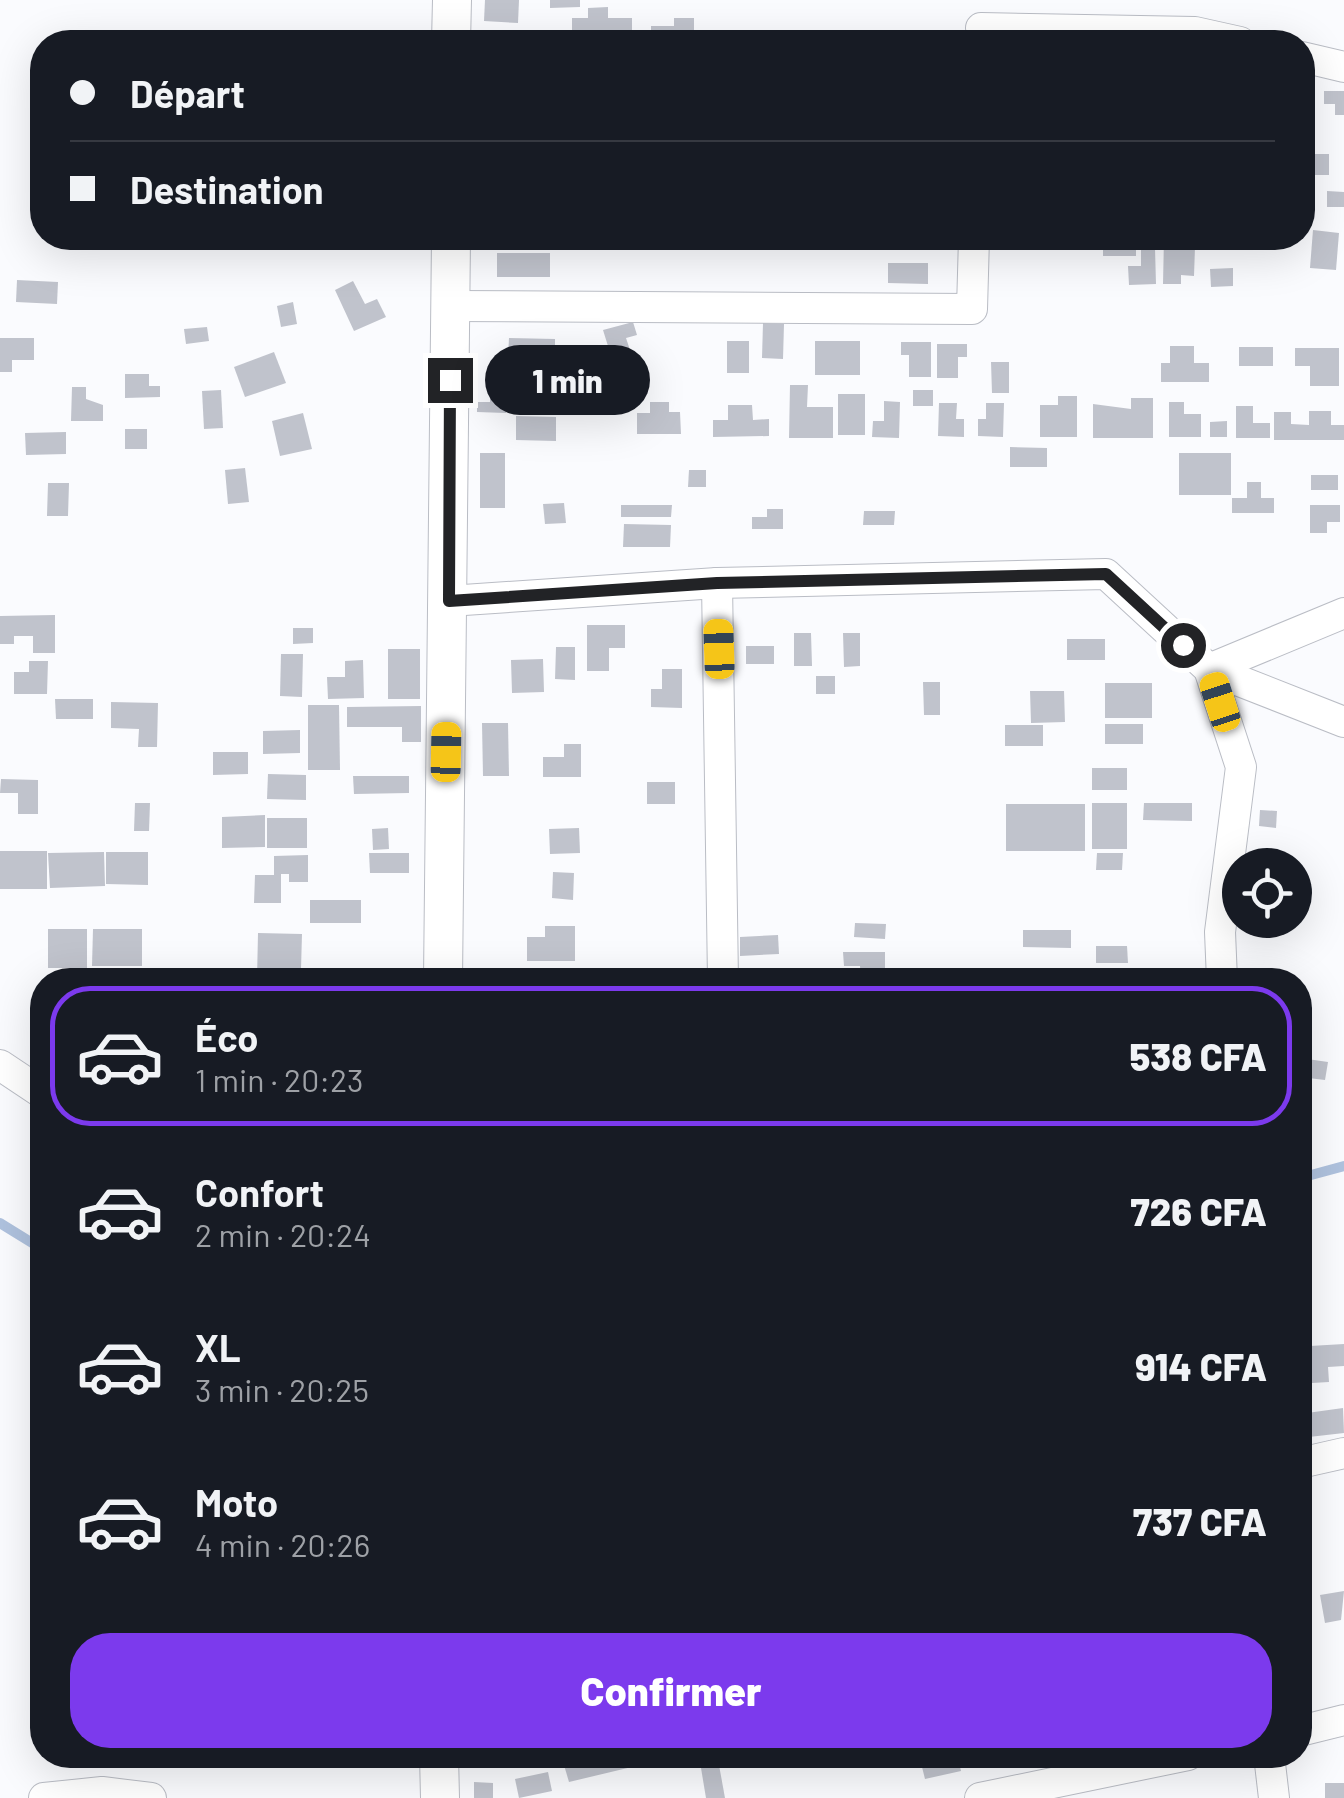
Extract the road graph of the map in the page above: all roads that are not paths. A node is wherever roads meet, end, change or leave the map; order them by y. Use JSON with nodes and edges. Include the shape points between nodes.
{"nodes":[{"id":1,"x":452,"y":0,"type":"edge"},
{"id":2,"x":982,"y":24,"type":"edge"},
{"id":3,"x":452,"y":30,"type":"edge"},
{"id":4,"x":1142,"y":30,"type":"edge"},
{"id":5,"x":1315,"y":61,"type":"edge"},
{"id":6,"x":1344,"y":67,"type":"edge"},
{"id":7,"x":451,"y":250,"type":"edge"},
{"id":8,"x":974,"y":250,"type":"edge"},
{"id":9,"x":450,"y":306,"type":"junction"},
{"id":10,"x":717,"y":583,"type":"junction"},
{"id":11,"x":449,"y":601,"type":"junction"},
{"id":12,"x":1344,"y":613,"type":"edge"},
{"id":13,"x":1209,"y":669,"type":"junction"},
{"id":14,"x":1344,"y":722,"type":"edge"},
{"id":15,"x":443,"y":968,"type":"edge"},
{"id":16,"x":722,"y":968,"type":"edge"},
{"id":17,"x":1222,"y":968,"type":"edge"},
{"id":18,"x":0,"y":1065,"type":"edge"},
{"id":19,"x":30,"y":1085,"type":"edge"},
{"id":20,"x":1344,"y":1453,"type":"edge"},
{"id":21,"x":1312,"y":1460,"type":"edge"},
{"id":22,"x":1344,"y":1720,"type":"edge"},
{"id":23,"x":1312,"y":1728,"type":"edge"},
{"id":24,"x":439,"y":1768,"type":"edge"},
{"id":25,"x":1125,"y":1768,"type":"edge"},
{"id":26,"x":1271,"y":1768,"type":"edge"},
{"id":27,"x":44,"y":1798,"type":"edge"},
{"id":28,"x":152,"y":1798,"type":"edge"},
{"id":29,"x":440,"y":1798,"type":"edge"},
{"id":30,"x":980,"y":1798,"type":"edge"},
{"id":31,"x":1274,"y":1798,"type":"edge"}],
"edges":[{"from":1,"to":3,"type":"street"},
{"from":2,"to":4,"type":"street"},
{"from":5,"to":6,"type":"street"},
{"from":7,"to":9,"type":"street"},
{"from":8,"to":9,"type":"street","via":[[972,309]]},
{"from":9,"to":11,"type":"street"},
{"from":10,"to":11,"type":"street"},
{"from":10,"to":13,"type":"street","via":[[1106,574]]},
{"from":10,"to":16,"type":"street"},
{"from":11,"to":15,"type":"street"},
{"from":12,"to":13,"type":"street"},
{"from":13,"to":14,"type":"street"},
{"from":13,"to":17,"type":"street","via":[[1241,767]]},
{"from":18,"to":19,"type":"street"},
{"from":20,"to":21,"type":"street"},
{"from":22,"to":23,"type":"street"},
{"from":24,"to":29,"type":"street"},
{"from":25,"to":30,"type":"street"},
{"from":26,"to":31,"type":"street"},
{"from":27,"to":28,"type":"street","via":[[102,1792]]}]}
